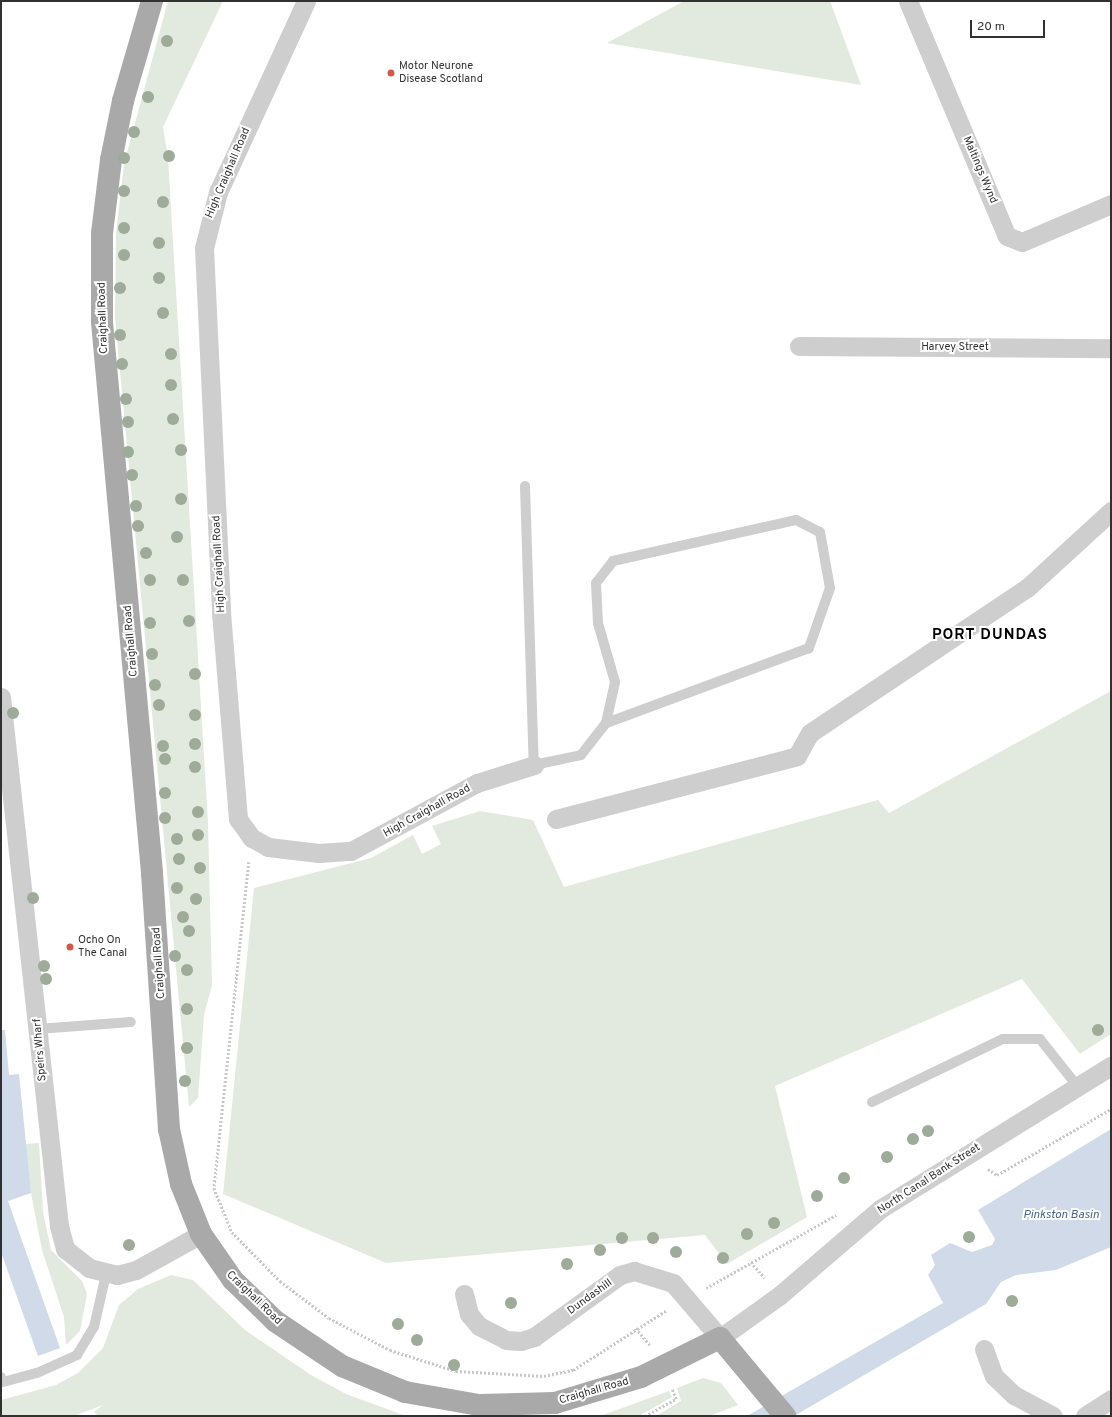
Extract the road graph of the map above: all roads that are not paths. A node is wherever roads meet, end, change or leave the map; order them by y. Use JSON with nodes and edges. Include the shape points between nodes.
{"nodes":[{"id":1,"x":152,"y":1,"type":"edge"},
{"id":2,"x":306,"y":1,"type":"edge"},
{"id":3,"x":908,"y":1,"type":"edge"},
{"id":4,"x":1111,"y":204,"type":"edge"},
{"id":5,"x":799,"y":346,"type":"dead end"},
{"id":6,"x":1111,"y":348,"type":"edge"},
{"id":7,"x":525,"y":486,"type":"dead end"},
{"id":8,"x":1111,"y":512,"type":"edge"},
{"id":9,"x":1,"y":697,"type":"edge"},
{"id":10,"x":606,"y":723,"type":"junction"},
{"id":11,"x":534,"y":765,"type":"junction"},
{"id":12,"x":556,"y":819,"type":"dead end"},
{"id":13,"x":132,"y":1022,"type":"dead end"},
{"id":14,"x":38,"y":1029,"type":"junction"},
{"id":15,"x":1111,"y":1066,"type":"edge"},
{"id":16,"x":1078,"y":1087,"type":"junction"},
{"id":17,"x":872,"y":1102,"type":"dead end"},
{"id":18,"x":201,"y":1234,"type":"junction"},
{"id":19,"x":106,"y":1274,"type":"junction"},
{"id":20,"x":464,"y":1294,"type":"dead end"},
{"id":21,"x":720,"y":1338,"type":"junction"},
{"id":22,"x":984,"y":1349,"type":"dead end"},
{"id":23,"x":1,"y":1377,"type":"edge"},
{"id":24,"x":1111,"y":1399,"type":"edge"},
{"id":25,"x":785,"y":1416,"type":"edge"},
{"id":26,"x":1054,"y":1416,"type":"edge"},
{"id":27,"x":1085,"y":1416,"type":"edge"}],
"edges":[{"from":1,"to":18,"type":"main road","name":"Craighall Road","via":[[121,108],[111,160],[102,233],[102,315],[152,873],[169,1129],[181,1184]]},
{"from":2,"to":11,"type":"street","name":"High Craighall Road","via":[[218,192],[204,248],[235,809],[243,829],[252,838],[268,847],[319,853],[351,851],[477,783]]},
{"from":3,"to":4,"type":"street","name":"Maltings Wynd","via":[[1007,236],[1022,242]]},
{"from":5,"to":6,"type":"street","name":"Harvey Street"},
{"from":7,"to":11,"type":"lane"},
{"from":8,"to":12,"type":"street","via":[[1027,588],[810,733],[797,756]]},
{"from":9,"to":14,"type":"street","name":"Speirs Wharf"},
{"from":10,"to":10,"type":"lane","via":[[615,682],[598,623],[596,583],[613,561],[796,520],[820,532],[830,588],[808,648]]},
{"from":10,"to":11,"type":"lane","via":[[582,755]]},
{"from":13,"to":14,"type":"lane"},
{"from":14,"to":19,"type":"street","name":"Speirs Wharf","via":[[62,1239],[65,1249],[78,1262]]},
{"from":15,"to":16,"type":"street","name":"North Canal Bank Street"},
{"from":16,"to":17,"type":"lane","via":[[1040,1039],[1003,1039]]},
{"from":16,"to":21,"type":"street","name":"North Canal Bank Street","via":[[880,1209],[780,1295]]},
{"from":18,"to":19,"type":"street","via":[[136,1270]]},
{"from":18,"to":21,"type":"main road","name":"Craighall Road","via":[[233,1280],[275,1321],[342,1366],[405,1392],[479,1405],[555,1403],[617,1386],[664,1367]]},
{"from":19,"to":23,"type":"lane","via":[[94,1328],[80,1352],[68,1361],[37,1373],[3,1382]]},
{"from":20,"to":21,"type":"street","name":"Dundashill","via":[[469,1314],[479,1326],[506,1340],[521,1341],[534,1337],[620,1275],[634,1271],[673,1283]]},
{"from":21,"to":25,"type":"main road"},
{"from":22,"to":26,"type":"street","via":[[994,1376],[1014,1395]]},
{"from":24,"to":27,"type":"street"}]}
